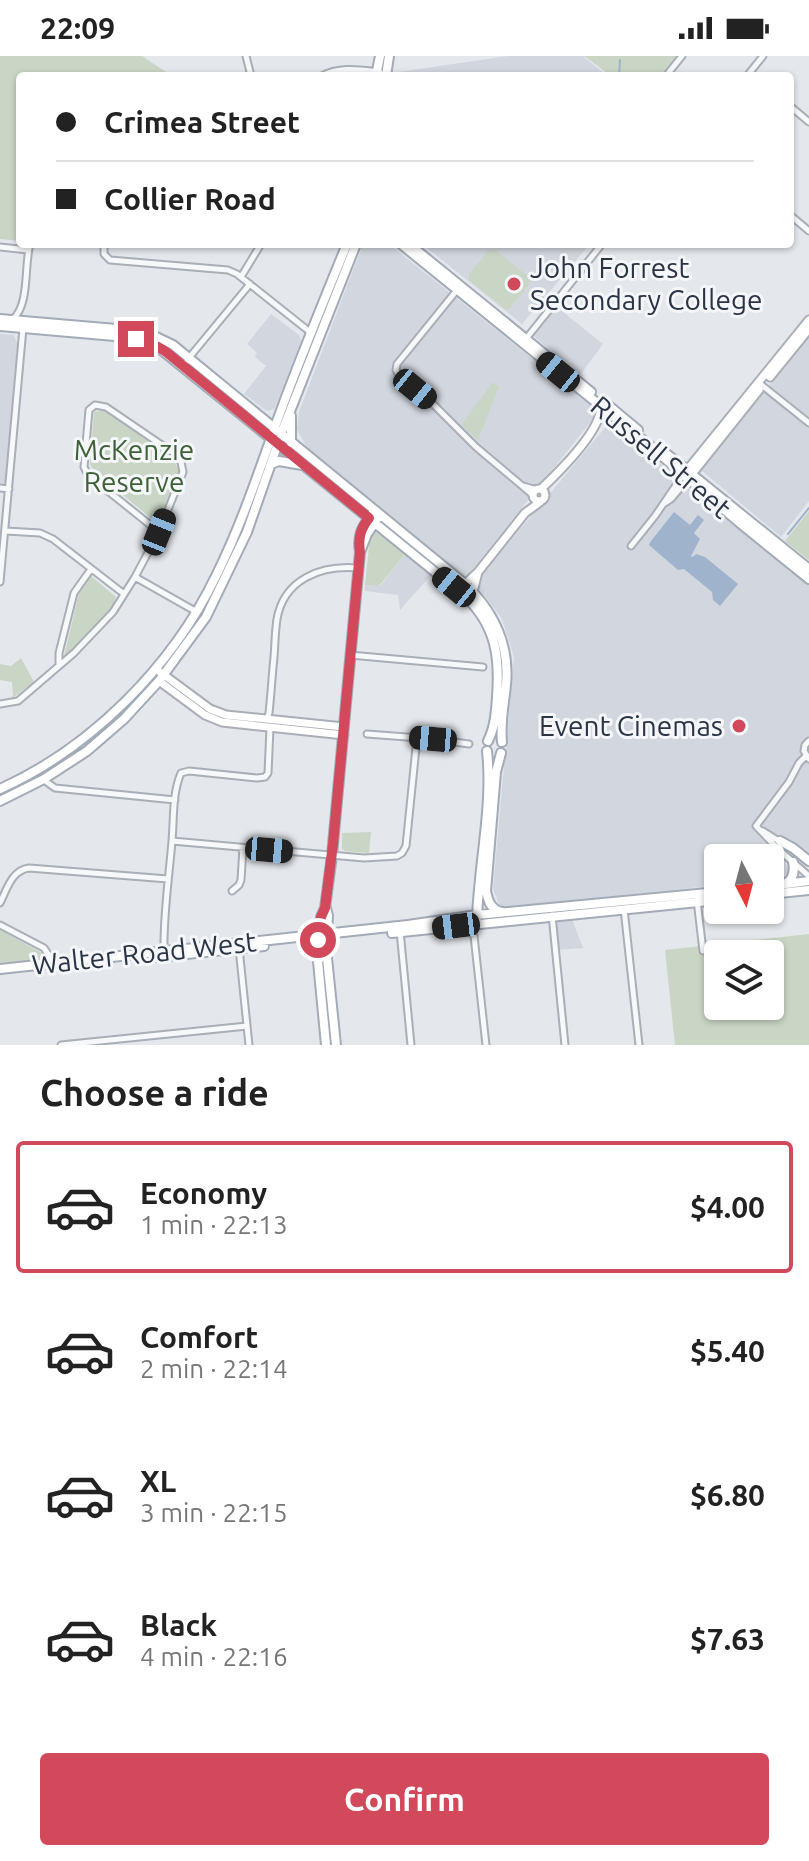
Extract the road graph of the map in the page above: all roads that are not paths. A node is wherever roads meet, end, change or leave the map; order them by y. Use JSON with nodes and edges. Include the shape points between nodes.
{"nodes":[{"id":1,"x":682,"y":56,"type":"edge"},
{"id":2,"x":351,"y":71,"type":"joint"},
{"id":3,"x":330,"y":72,"type":"edge"},
{"id":4,"x":373,"y":72,"type":"edge"},
{"id":5,"x":669,"y":72,"type":"edge"},
{"id":6,"x":29,"y":248,"type":"edge"},
{"id":7,"x":104,"y":248,"type":"edge"},
{"id":8,"x":259,"y":248,"type":"edge"},
{"id":9,"x":345,"y":248,"type":"edge"},
{"id":10,"x":354,"y":248,"type":"edge"},
{"id":11,"x":406,"y":248,"type":"edge"},
{"id":12,"x":413,"y":248,"type":"edge"},
{"id":13,"x":599,"y":248,"type":"edge"},
{"id":14,"x":241,"y":277,"type":"junction"},
{"id":15,"x":250,"y":284,"type":"junction"},
{"id":16,"x":458,"y":288,"type":"junction"},
{"id":17,"x":22,"y":305,"type":"junction"},
{"id":18,"x":0,"y":319,"type":"edge"},
{"id":19,"x":13,"y":320,"type":"junction"},
{"id":20,"x":809,"y":320,"type":"edge"},
{"id":21,"x":27,"y":324,"type":"junction"},
{"id":22,"x":0,"y":326,"type":"edge"},
{"id":23,"x":809,"y":329,"type":"edge"},
{"id":24,"x":310,"y":332,"type":"junction"},
{"id":25,"x":524,"y":341,"type":"junction"},
{"id":26,"x":186,"y":363,"type":"junction"},
{"id":27,"x":761,"y":384,"type":"junction"},
{"id":28,"x":293,"y":403,"type":"junction"},
{"id":29,"x":608,"y":411,"type":"junction"},
{"id":30,"x":280,"y":414,"type":"junction"},
{"id":31,"x":256,"y":415,"type":"junction"},
{"id":32,"x":809,"y":423,"type":"edge"},
{"id":33,"x":596,"y":427,"type":"junction"},
{"id":34,"x":276,"y":436,"type":"junction"},
{"id":35,"x":291,"y":443,"type":"junction"},
{"id":36,"x":271,"y":464,"type":"junction"},
{"id":37,"x":307,"y":466,"type":"junction"},
{"id":38,"x":688,"y":474,"type":"junction"},
{"id":39,"x":0,"y":488,"type":"edge"},
{"id":40,"x":9,"y":489,"type":"junction"},
{"id":41,"x":538,"y":494,"type":"junction"},
{"id":42,"x":375,"y":516,"type":"junction"},
{"id":43,"x":6,"y":531,"type":"junction"},
{"id":44,"x":159,"y":532,"type":"junction"},
{"id":45,"x":760,"y":534,"type":"junction"},
{"id":46,"x":631,"y":546,"type":"dead end"},
{"id":47,"x":359,"y":568,"type":"junction"},
{"id":48,"x":91,"y":569,"type":"junction"},
{"id":49,"x":809,"y":569,"type":"edge"},
{"id":50,"x":478,"y":572,"type":"junction"},
{"id":51,"x":135,"y":577,"type":"junction"},
{"id":52,"x":809,"y":579,"type":"edge"},
{"id":53,"x":0,"y":582,"type":"edge"},
{"id":54,"x":465,"y":584,"type":"junction"},
{"id":55,"x":124,"y":594,"type":"junction"},
{"id":56,"x":470,"y":594,"type":"junction"},
{"id":57,"x":195,"y":611,"type":"junction"},
{"id":58,"x":350,"y":655,"type":"junction"},
{"id":59,"x":59,"y":666,"type":"junction"},
{"id":60,"x":483,"y":667,"type":"dead end"},
{"id":61,"x":157,"y":674,"type":"junction"},
{"id":62,"x":0,"y":704,"type":"edge"},
{"id":63,"x":267,"y":719,"type":"junction"},
{"id":64,"x":270,"y":728,"type":"junction"},
{"id":65,"x":344,"y":731,"type":"junction"},
{"id":66,"x":367,"y":734,"type":"dead end"},
{"id":67,"x":417,"y":738,"type":"junction"},
{"id":68,"x":488,"y":741,"type":"junction"},
{"id":69,"x":809,"y":741,"type":"edge"},
{"id":70,"x":502,"y":742,"type":"junction"},
{"id":71,"x":469,"y":744,"type":"dead end"},
{"id":72,"x":487,"y":751,"type":"junction"},
{"id":73,"x":501,"y":753,"type":"junction"},
{"id":74,"x":807,"y":758,"type":"edge"},
{"id":75,"x":44,"y":779,"type":"junction"},
{"id":76,"x":1,"y":786,"type":"edge"},
{"id":77,"x":4,"y":800,"type":"edge"},
{"id":78,"x":175,"y":800,"type":"junction"},
{"id":79,"x":756,"y":826,"type":"junction"},
{"id":80,"x":172,"y":841,"type":"junction"},
{"id":81,"x":780,"y":841,"type":"joint"},
{"id":82,"x":243,"y":848,"type":"junction"},
{"id":83,"x":332,"y":855,"type":"junction"},
{"id":84,"x":793,"y":862,"type":"junction"},
{"id":85,"x":809,"y":863,"type":"edge"},
{"id":86,"x":809,"y":878,"type":"edge"},
{"id":87,"x":168,"y":879,"type":"junction"},
{"id":88,"x":784,"y":884,"type":"joint"},
{"id":89,"x":809,"y":890,"type":"edge"},
{"id":90,"x":232,"y":891,"type":"dead end"},
{"id":91,"x":486,"y":891,"type":"junction"},
{"id":92,"x":784,"y":893,"type":"edge"},
{"id":93,"x":704,"y":896,"type":"edge"},
{"id":94,"x":697,"y":898,"type":"junction"},
{"id":95,"x":704,"y":899,"type":"edge"},
{"id":96,"x":0,"y":903,"type":"edge"},
{"id":97,"x":623,"y":904,"type":"junction"},
{"id":98,"x":505,"y":912,"type":"junction"},
{"id":99,"x":552,"y":915,"type":"junction"},
{"id":100,"x":480,"y":919,"type":"junction"},
{"id":101,"x":0,"y":925,"type":"edge"},
{"id":102,"x":400,"y":929,"type":"junction"},
{"id":103,"x":474,"y":936,"type":"dead end"},
{"id":104,"x":322,"y":937,"type":"junction"},
{"id":105,"x":238,"y":946,"type":"junction"},
{"id":106,"x":703,"y":951,"type":"dead end"},
{"id":107,"x":164,"y":954,"type":"junction"},
{"id":108,"x":52,"y":965,"type":"junction"},
{"id":109,"x":0,"y":971,"type":"edge"},
{"id":110,"x":247,"y":1026,"type":"junction"},
{"id":111,"x":61,"y":1045,"type":"edge"},
{"id":112,"x":249,"y":1045,"type":"edge"},
{"id":113,"x":326,"y":1045,"type":"edge"},
{"id":114,"x":336,"y":1045,"type":"edge"},
{"id":115,"x":411,"y":1045,"type":"edge"},
{"id":116,"x":486,"y":1045,"type":"edge"},
{"id":117,"x":565,"y":1045,"type":"edge"},
{"id":118,"x":639,"y":1045,"type":"edge"}],
"edges":[{"from":1,"to":5,"type":"street"},
{"from":2,"to":3,"type":"street"},
{"from":2,"to":4,"type":"street"},
{"from":6,"to":17,"type":"street"},
{"from":7,"to":14,"type":"street","via":[[110,260],[228,270]]},
{"from":8,"to":14,"type":"street"},
{"from":9,"to":24,"type":"main road"},
{"from":10,"to":28,"type":"main road"},
{"from":11,"to":16,"type":"main road","name":"Russell Street"},
{"from":12,"to":16,"type":"main road","name":"Russell Street"},
{"from":13,"to":25,"type":"street"},
{"from":14,"to":15,"type":"street"},
{"from":15,"to":24,"type":"street"},
{"from":15,"to":26,"type":"street"},
{"from":16,"to":25,"type":"main road","name":"Russell Street"},
{"from":16,"to":41,"type":"street","via":[[396,367],[399,375],[476,447]]},
{"from":17,"to":19,"type":"street"},
{"from":17,"to":21,"type":"street"},
{"from":18,"to":19,"type":"main road"},
{"from":19,"to":21,"type":"main road"},
{"from":20,"to":27,"type":"street"},
{"from":21,"to":22,"type":"main road"},
{"from":21,"to":26,"type":"main road","via":[[142,332],[173,345]]},
{"from":21,"to":40,"type":"street"},
{"from":23,"to":27,"type":"street"},
{"from":24,"to":30,"type":"main road"},
{"from":25,"to":29,"type":"main road","name":"Russell Street"},
{"from":26,"to":31,"type":"main road"},
{"from":26,"to":34,"type":"main road"},
{"from":27,"to":32,"type":"street"},
{"from":27,"to":38,"type":"street"},
{"from":28,"to":34,"type":"main road"},
{"from":28,"to":35,"type":"main road"},
{"from":29,"to":33,"type":"street"},
{"from":29,"to":33,"type":"street"},
{"from":29,"to":38,"type":"main road","name":"Russell Street"},
{"from":30,"to":31,"type":"main road"},
{"from":30,"to":34,"type":"main road"},
{"from":31,"to":34,"type":"main road"},
{"from":33,"to":41,"type":"street"},
{"from":34,"to":35,"type":"main road"},
{"from":34,"to":36,"type":"main road"},
{"from":34,"to":37,"type":"main road"},
{"from":34,"to":57,"type":"main road"},
{"from":35,"to":42,"type":"main road"},
{"from":36,"to":37,"type":"main road"},
{"from":36,"to":61,"type":"main road","via":[[247,532],[206,617]]},
{"from":37,"to":42,"type":"main road"},
{"from":38,"to":45,"type":"main road","name":"Russell Street"},
{"from":38,"to":46,"type":"street"},
{"from":39,"to":40,"type":"street"},
{"from":40,"to":43,"type":"street"},
{"from":41,"to":50,"type":"street"},
{"from":42,"to":47,"type":"main road","via":[[361,531]]},
{"from":42,"to":54,"type":"main road"},
{"from":42,"to":56,"type":"main road"},
{"from":43,"to":48,"type":"street","via":[[40,533]]},
{"from":43,"to":53,"type":"street"},
{"from":44,"to":44,"type":"street","via":[[183,472],[181,462],[106,407],[95,405],[89,410],[84,467],[88,475]]},
{"from":44,"to":51,"type":"street"},
{"from":45,"to":49,"type":"main road","name":"Russell Street"},
{"from":45,"to":52,"type":"main road","name":"Russell Street"},
{"from":47,"to":58,"type":"main road"},
{"from":47,"to":63,"type":"street","via":[[311,574],[283,601]]},
{"from":48,"to":55,"type":"street"},
{"from":48,"to":59,"type":"street","via":[[73,594]]},
{"from":50,"to":54,"type":"street"},
{"from":50,"to":56,"type":"street"},
{"from":51,"to":55,"type":"street"},
{"from":51,"to":57,"type":"street"},
{"from":54,"to":56,"type":"main road"},
{"from":55,"to":59,"type":"street","via":[[113,613]]},
{"from":56,"to":68,"type":"main road","via":[[489,628],[499,665]]},
{"from":56,"to":70,"type":"main road","via":[[496,622],[505,650]]},
{"from":57,"to":61,"type":"main road"},
{"from":58,"to":60,"type":"street"},
{"from":58,"to":65,"type":"main road"},
{"from":59,"to":62,"type":"street","via":[[18,701]]},
{"from":61,"to":63,"type":"street","via":[[210,709]]},
{"from":61,"to":64,"type":"street","via":[[205,715]]},
{"from":61,"to":75,"type":"main road","via":[[124,719]]},
{"from":61,"to":76,"type":"main road","via":[[82,740],[47,765]]},
{"from":63,"to":65,"type":"street"},
{"from":64,"to":65,"type":"street"},
{"from":64,"to":78,"type":"street","via":[[265,777],[181,773]]},
{"from":65,"to":83,"type":"main road"},
{"from":66,"to":67,"type":"street"},
{"from":67,"to":71,"type":"street"},
{"from":67,"to":83,"type":"street","via":[[402,853],[371,858]]},
{"from":68,"to":70,"type":"main road"},
{"from":68,"to":72,"type":"main road"},
{"from":69,"to":74,"type":"street","via":[[804,748]]},
{"from":70,"to":73,"type":"main road"},
{"from":72,"to":73,"type":"main road","via":[[493,756]]},
{"from":72,"to":100,"type":"main road"},
{"from":73,"to":91,"type":"main road"},
{"from":74,"to":79,"type":"street"},
{"from":75,"to":77,"type":"main road"},
{"from":75,"to":78,"type":"street","via":[[55,788]]},
{"from":76,"to":77,"type":"street"},
{"from":78,"to":80,"type":"street"},
{"from":79,"to":81,"type":"street"},
{"from":79,"to":84,"type":"street"},
{"from":80,"to":82,"type":"street"},
{"from":80,"to":87,"type":"street"},
{"from":81,"to":85,"type":"main road"},
{"from":82,"to":83,"type":"street"},
{"from":82,"to":90,"type":"street","via":[[241,880]]},
{"from":83,"to":104,"type":"main road"},
{"from":84,"to":86,"type":"street"},
{"from":84,"to":88,"type":"main road","via":[[794,873]]},
{"from":86,"to":88,"type":"main road"},
{"from":87,"to":96,"type":"street","via":[[21,869]]},
{"from":87,"to":107,"type":"street"},
{"from":89,"to":92,"type":"main road"},
{"from":91,"to":98,"type":"main road","via":[[493,908]]},
{"from":91,"to":100,"type":"main road"},
{"from":93,"to":94,"type":"main road","name":"Walter Road West"},
{"from":94,"to":95,"type":"main road","name":"Walter Road West"},
{"from":94,"to":97,"type":"main road","name":"Walter Road West"},
{"from":94,"to":106,"type":"street"},
{"from":97,"to":98,"type":"main road","name":"Walter Road West"},
{"from":97,"to":99,"type":"main road","name":"Walter Road West"},
{"from":97,"to":118,"type":"street"},
{"from":98,"to":100,"type":"main road","name":"Walter Road West"},
{"from":99,"to":100,"type":"main road","name":"Walter Road West"},
{"from":99,"to":117,"type":"street"},
{"from":100,"to":102,"type":"main road","name":"Walter Road West"},
{"from":101,"to":108,"type":"street","via":[[44,948]]},
{"from":102,"to":104,"type":"main road","name":"Walter Road West"},
{"from":102,"to":115,"type":"street"},
{"from":103,"to":116,"type":"street"},
{"from":104,"to":105,"type":"main road","name":"Walter Road West"},
{"from":104,"to":113,"type":"main road","via":[[317,951]]},
{"from":104,"to":114,"type":"main road"},
{"from":105,"to":107,"type":"main road","name":"Walter Road West"},
{"from":105,"to":110,"type":"street"},
{"from":107,"to":108,"type":"main road","name":"Walter Road West"},
{"from":108,"to":109,"type":"main road","name":"Walter Road West"},
{"from":110,"to":111,"type":"street"},
{"from":110,"to":112,"type":"street"}]}
